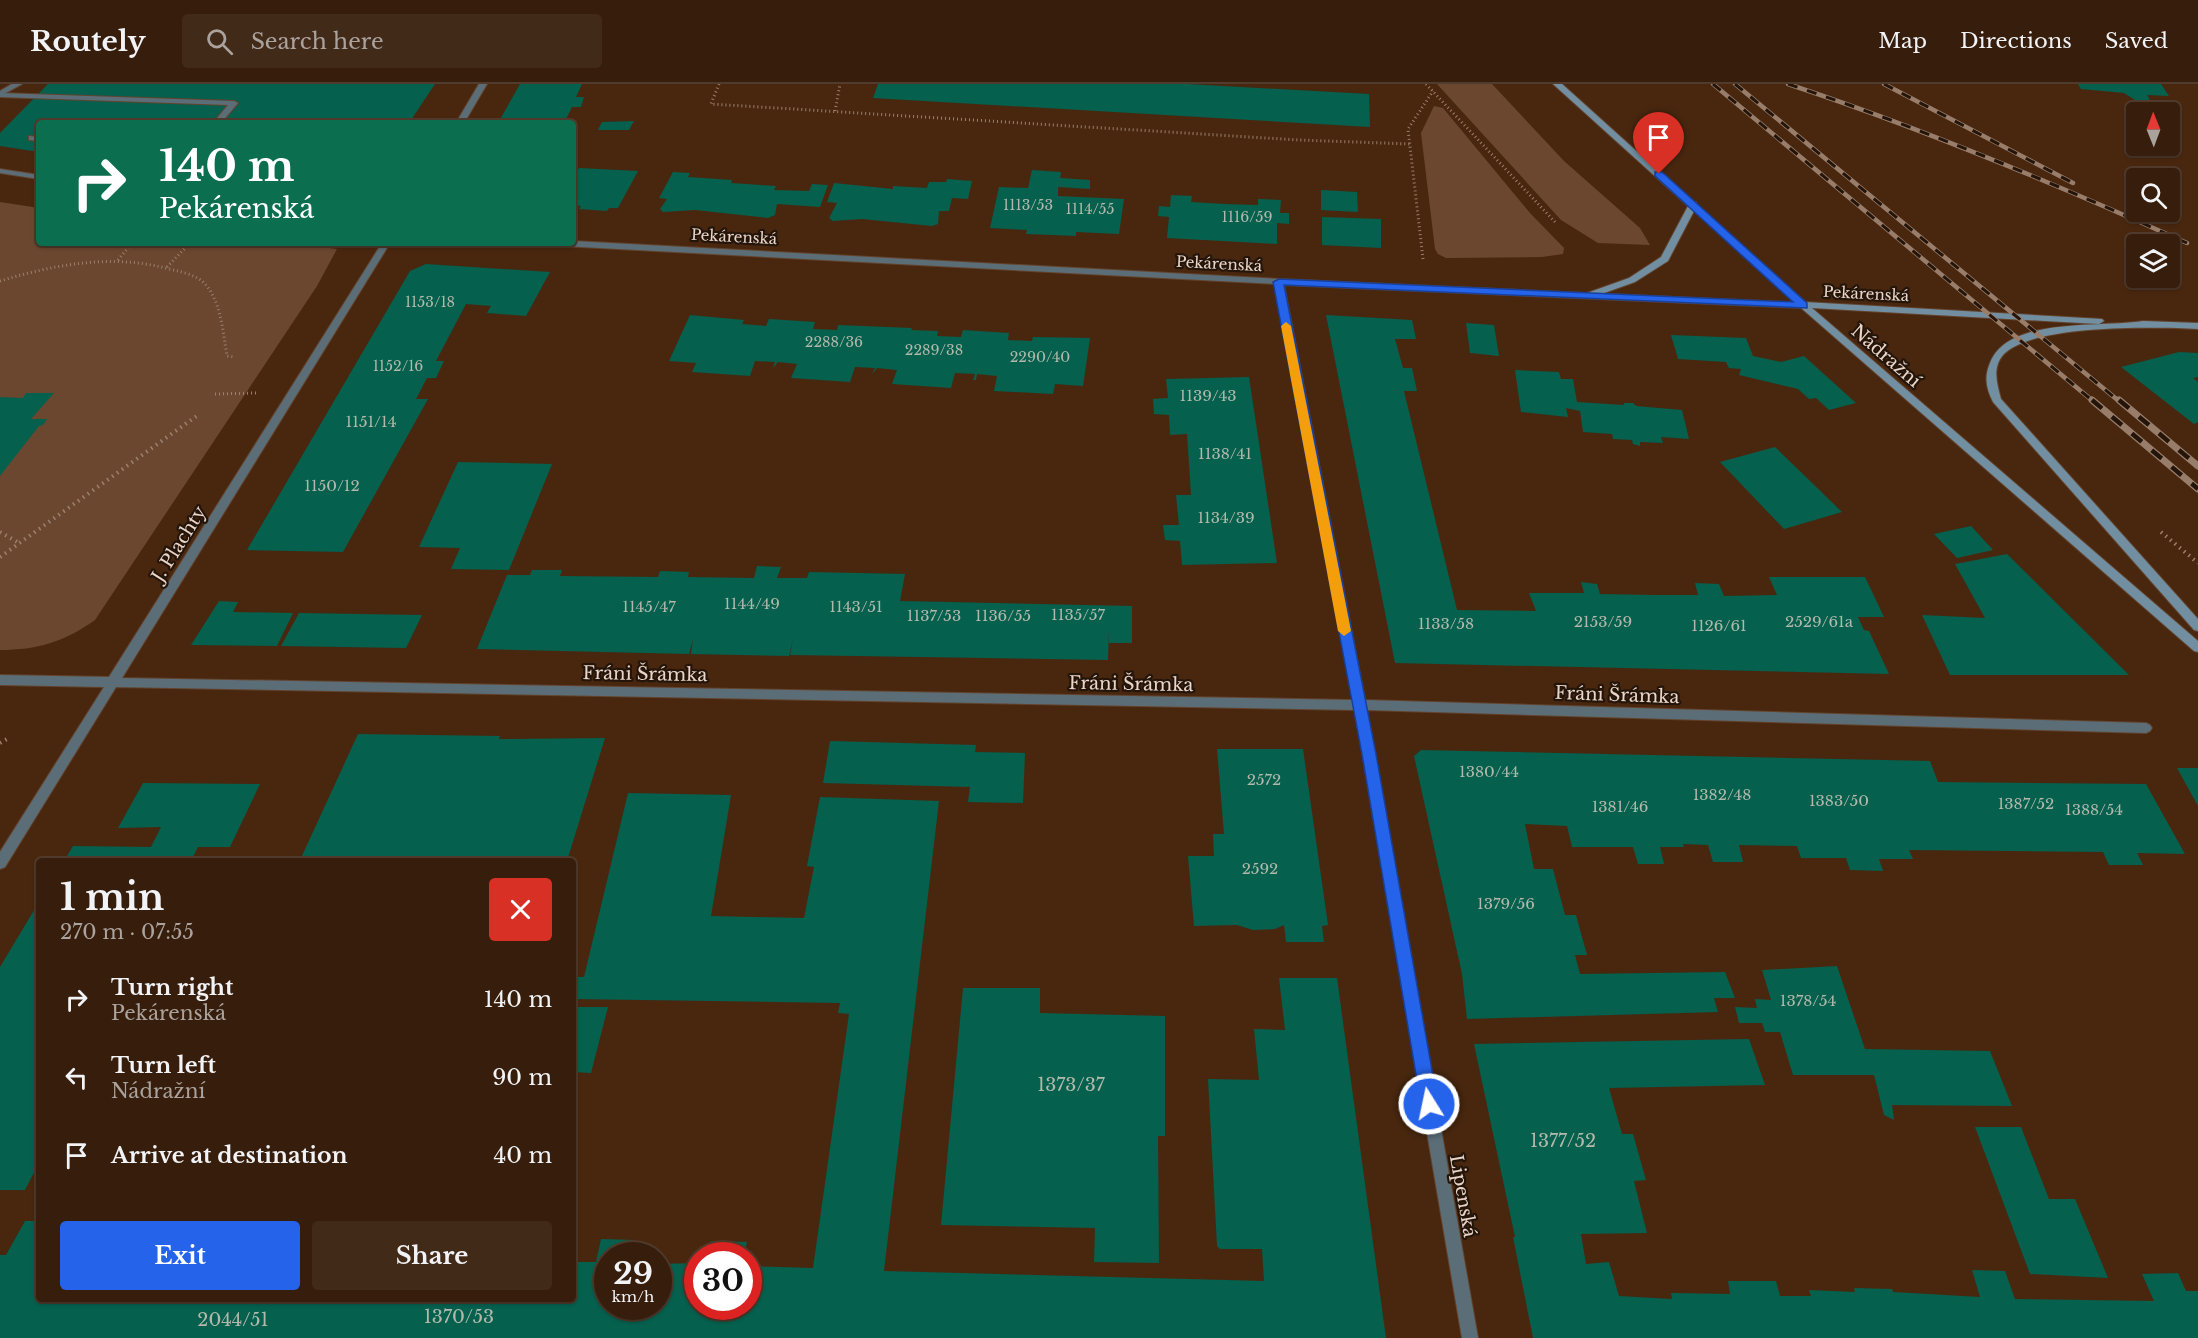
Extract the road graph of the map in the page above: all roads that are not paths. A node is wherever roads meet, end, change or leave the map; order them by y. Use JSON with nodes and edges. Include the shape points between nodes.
{"nodes":[{"id":1,"x":18,"y":84,"type":"edge"},
{"id":2,"x":483,"y":84,"type":"edge"},
{"id":3,"x":1557,"y":84,"type":"edge"},
{"id":4,"x":0,"y":95,"type":"edge"},
{"id":5,"x":70,"y":99,"type":"junction"},
{"id":6,"x":0,"y":103,"type":"edge"},
{"id":7,"x":220,"y":120,"type":"edge"},
{"id":8,"x":462,"y":120,"type":"edge"},
{"id":9,"x":0,"y":171,"type":"edge"},
{"id":10,"x":36,"y":177,"type":"edge"},
{"id":11,"x":1692,"y":204,"type":"junction"},
{"id":12,"x":576,"y":244,"type":"edge"},
{"id":13,"x":384,"y":246,"type":"edge"},
{"id":14,"x":1279,"y":282,"type":"junction"},
{"id":15,"x":1590,"y":295,"type":"junction"},
{"id":16,"x":1803,"y":306,"type":"junction"},
{"id":17,"x":2150,"y":324,"type":"junction"},
{"id":18,"x":2198,"y":326,"type":"edge"},
{"id":19,"x":2198,"y":627,"type":"edge"},
{"id":20,"x":2198,"y":648,"type":"edge"},
{"id":21,"x":0,"y":680,"type":"edge"},
{"id":22,"x":114,"y":682,"type":"junction"},
{"id":23,"x":1359,"y":705,"type":"junction"},
{"id":24,"x":2146,"y":728,"type":"dead end"},
{"id":25,"x":0,"y":863,"type":"edge"},
{"id":26,"x":1470,"y":1338,"type":"edge"}],
"edges":[{"from":1,"to":4,"type":"street"},
{"from":2,"to":8,"type":"street"},
{"from":3,"to":11,"type":"main road","name":"Nádražní"},
{"from":4,"to":5,"type":"street"},
{"from":5,"to":6,"type":"street"},
{"from":5,"to":7,"type":"street","via":[[234,103]]},
{"from":9,"to":10,"type":"street"},
{"from":11,"to":15,"type":"main road","via":[[1665,259],[1632,280]]},
{"from":11,"to":16,"type":"main road","name":"Nádražní"},
{"from":12,"to":14,"type":"street","name":"Pekárenská"},
{"from":13,"to":22,"type":"street","name":"J. Plachty"},
{"from":14,"to":15,"type":"street","name":"Pekárenská"},
{"from":14,"to":23,"type":"street","name":"Lipenská"},
{"from":15,"to":16,"type":"street","name":"Pekárenská"},
{"from":16,"to":17,"type":"main road","name":"Pekárenská"},
{"from":16,"to":20,"type":"main road","name":"Nádražní"},
{"from":17,"to":18,"type":"main road","name":"Pekárenská"},
{"from":17,"to":19,"type":"main road","via":[[2051,331],[2019,339],[1998,354],[1990,375],[1996,400]]},
{"from":21,"to":22,"type":"street","name":"Fráni Šrámka"},
{"from":22,"to":23,"type":"street","name":"Fráni Šrámka"},
{"from":22,"to":25,"type":"street","name":"J. Plachty"},
{"from":23,"to":24,"type":"street","name":"Fráni Šrámka"},
{"from":23,"to":26,"type":"street","name":"Lipenská"}]}
